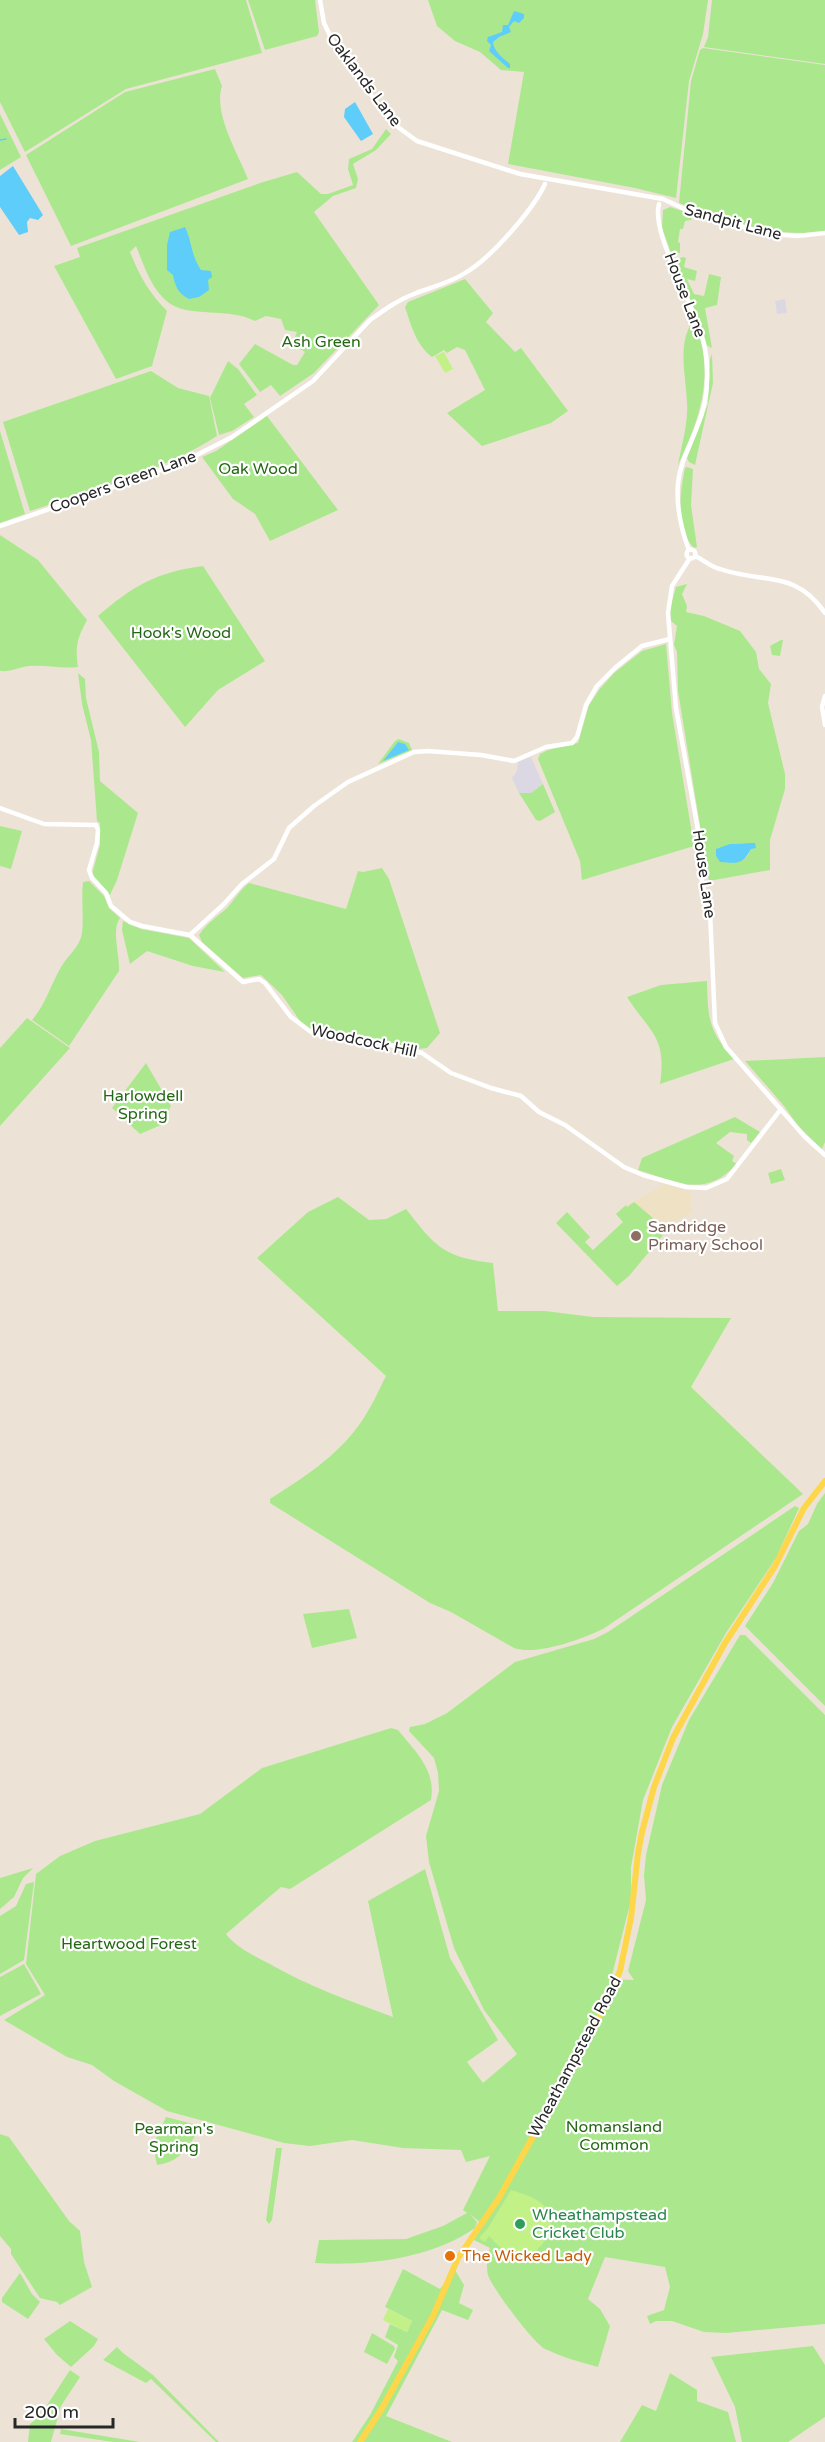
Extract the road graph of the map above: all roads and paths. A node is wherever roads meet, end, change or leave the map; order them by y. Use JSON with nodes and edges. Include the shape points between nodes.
{"nodes":[{"id":1,"x":320,"y":0,"type":"edge"},
{"id":2,"x":546,"y":181,"type":"junction"},
{"id":3,"x":662,"y":203,"type":"junction"},
{"id":4,"x":825,"y":233,"type":"edge"},
{"id":5,"x":0,"y":526,"type":"edge"},
{"id":6,"x":692,"y":557,"type":"junction"},
{"id":7,"x":825,"y":613,"type":"edge"},
{"id":8,"x":670,"y":639,"type":"junction"},
{"id":9,"x":825,"y":696,"type":"edge"},
{"id":10,"x":825,"y":725,"type":"edge"},
{"id":11,"x":0,"y":808,"type":"edge"},
{"id":12,"x":190,"y":935,"type":"junction"},
{"id":13,"x":781,"y":1109,"type":"junction"},
{"id":14,"x":825,"y":1155,"type":"edge"},
{"id":15,"x":825,"y":1481,"type":"edge"},
{"id":16,"x":360,"y":2442,"type":"edge"}],
"edges":[{"from":1,"to":2,"type":"street","name":"Oaklands Lane","via":[[331,39],[387,117],[401,130],[421,143]]},
{"from":2,"to":3,"type":"street","name":"Oaklands Lane"},
{"from":2,"to":5,"type":"street","name":"Coopers Green Lane","via":[[526,214],[477,265],[381,312],[313,381],[241,431],[191,458],[148,475]]},
{"from":3,"to":4,"type":"street","name":"Sandpit Lane","via":[[770,234]]},
{"from":3,"to":6,"type":"street","name":"House Lane","via":[[662,236],[698,322],[707,361],[705,402],[678,483],[679,516],[687,554]]},
{"from":6,"to":7,"type":"street","via":[[721,570],[791,582],[810,594]]},
{"from":6,"to":8,"type":"street","name":"House Lane","via":[[670,593]]},
{"from":8,"to":12,"type":"street","via":[[642,646],[597,686],[572,743],[546,747],[513,762],[481,755],[414,752],[348,782],[289,828],[270,863],[242,884]]},
{"from":8,"to":13,"type":"street","name":"House Lane","via":[[676,708],[710,912],[715,1023],[726,1047]]},
{"from":9,"to":10,"type":"street"},
{"from":11,"to":12,"type":"street","via":[[44,824],[96,825],[97,843],[89,870],[111,906],[142,926]]},
{"from":12,"to":13,"type":"street","name":"Woodcock Hill","via":[[243,982],[265,982],[291,1017],[307,1030],[359,1037],[422,1053],[451,1073],[521,1096],[614,1162],[643,1176],[692,1188],[714,1186],[733,1174]]},
{"from":13,"to":14,"type":"street","name":"House Lane"},
{"from":15,"to":16,"type":"main road","name":"Wheathampstead Road","via":[[799,1516],[775,1566],[725,1643],[673,1738],[642,1832],[620,1971],[605,2006],[499,2198],[458,2258],[433,2316]]}]}
